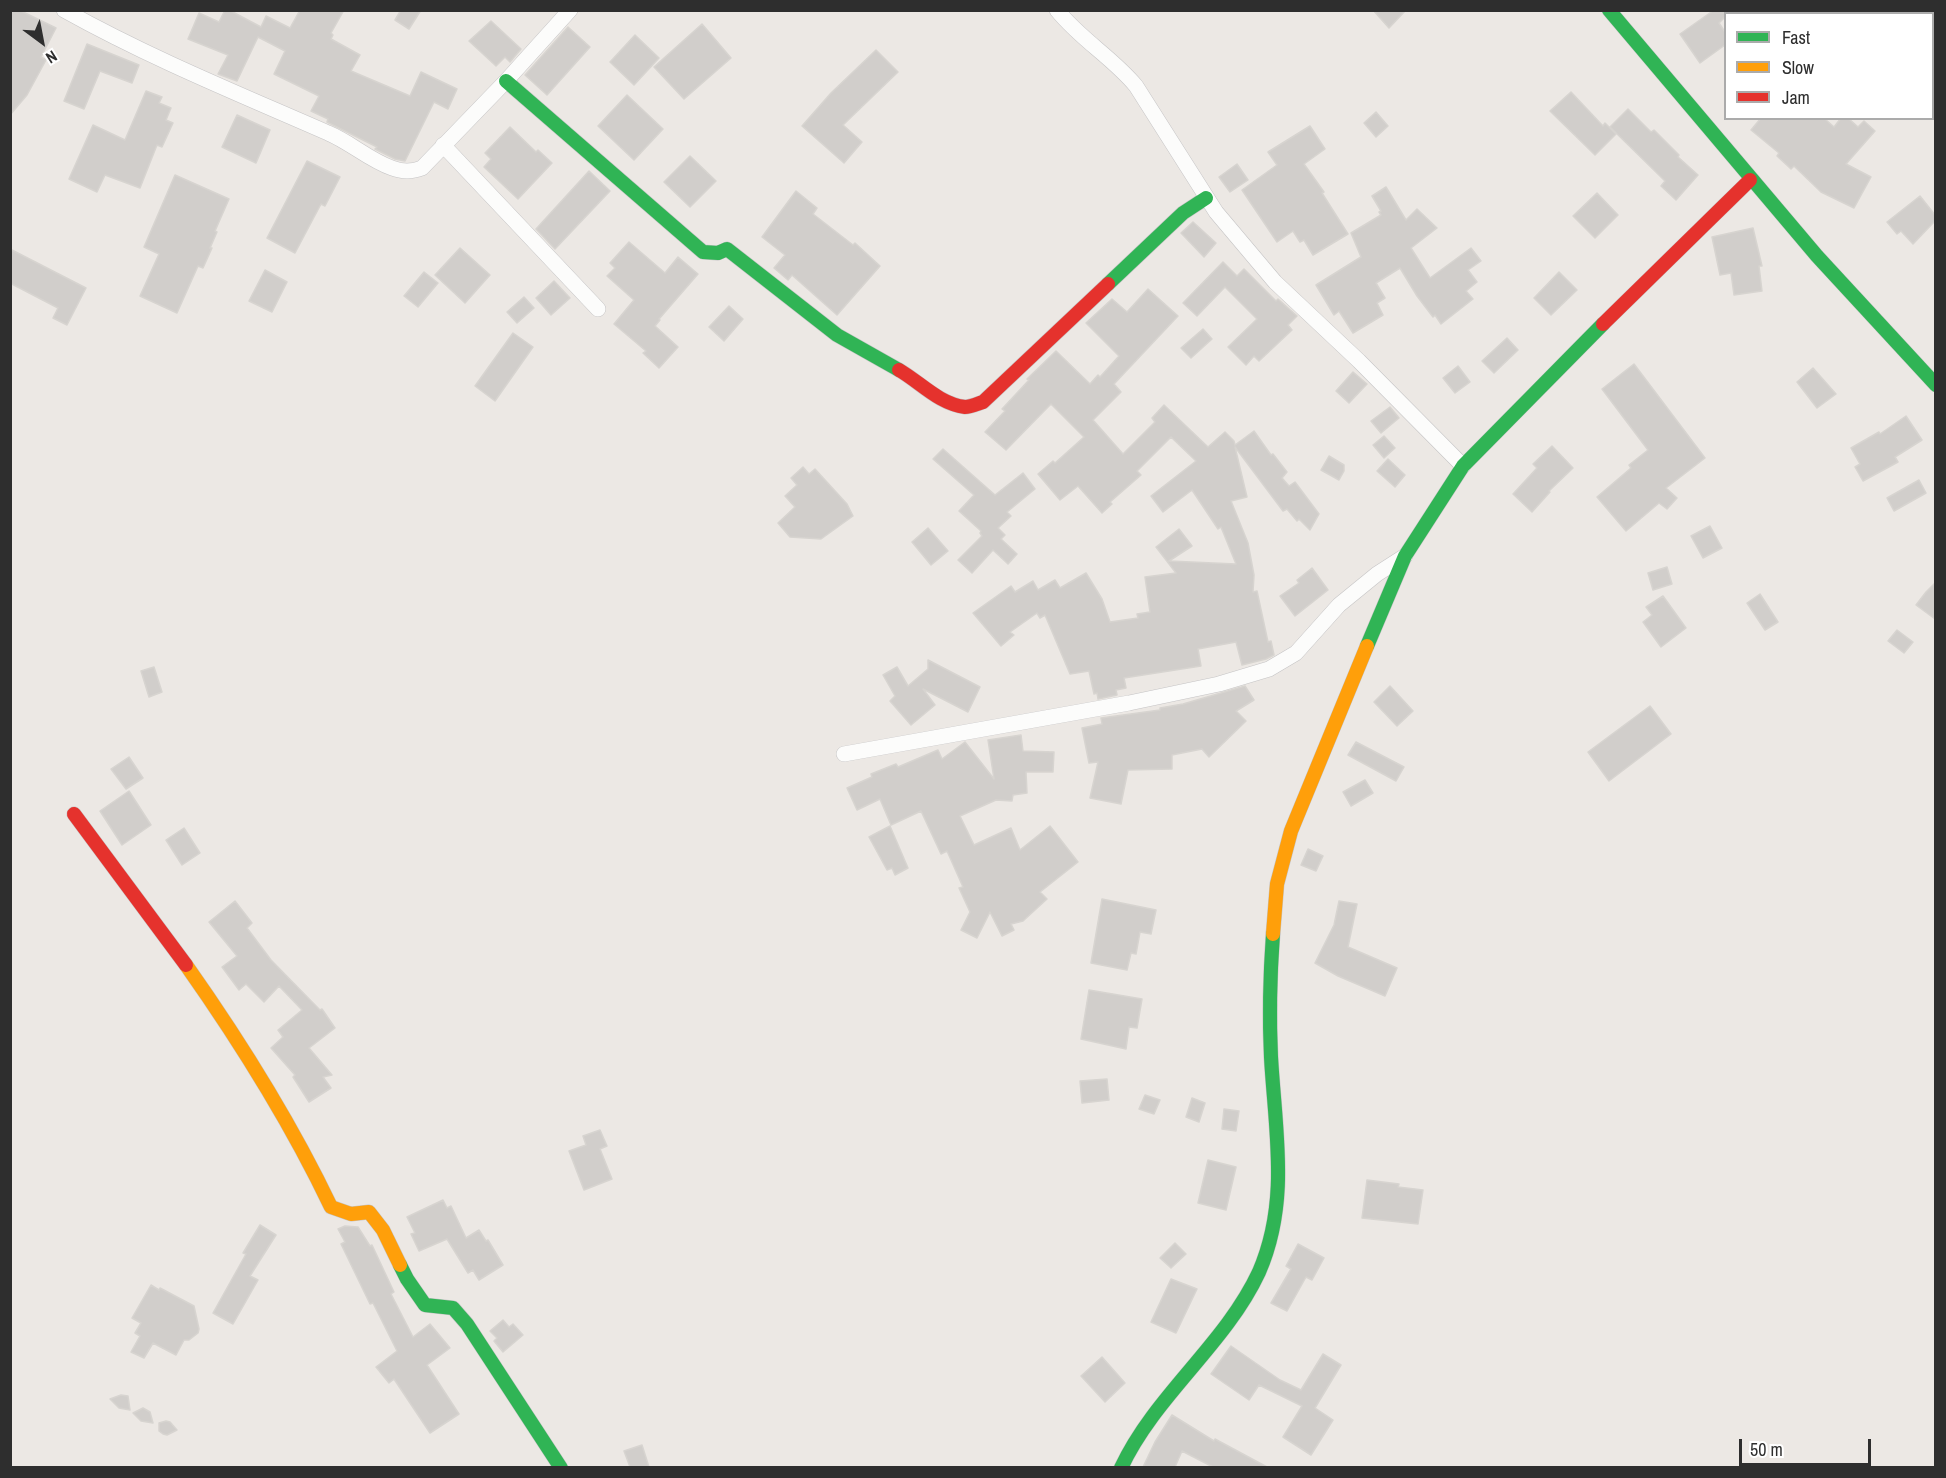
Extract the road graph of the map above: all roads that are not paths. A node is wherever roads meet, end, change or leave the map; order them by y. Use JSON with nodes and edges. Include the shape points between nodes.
{"nodes":[{"id":1,"x":64,"y":10,"type":"edge"},
{"id":2,"x":570,"y":10,"type":"edge"},
{"id":3,"x":1057,"y":10,"type":"edge"},
{"id":4,"x":1609,"y":10,"type":"edge"},
{"id":5,"x":506,"y":81,"type":"junction"},
{"id":6,"x":443,"y":145,"type":"junction"},
{"id":7,"x":1750,"y":180,"type":"junction"},
{"id":8,"x":1206,"y":198,"type":"junction"},
{"id":9,"x":598,"y":309,"type":"dead end"},
{"id":10,"x":1930,"y":368,"type":"edge"},
{"id":11,"x":1935,"y":385,"type":"edge"},
{"id":12,"x":1463,"y":466,"type":"junction"},
{"id":13,"x":1405,"y":556,"type":"junction"},
{"id":14,"x":844,"y":754,"type":"dead end"},
{"id":15,"x":74,"y":814,"type":"dead end"},
{"id":16,"x":561,"y":1467,"type":"edge"},
{"id":17,"x":1121,"y":1467,"type":"edge"}],
"edges":[{"from":1,"to":6,"type":"street","via":[[220,88],[331,134],[390,168],[410,172],[422,168]]},
{"from":2,"to":5,"type":"street"},
{"from":3,"to":8,"type":"street","via":[[1125,72]]},
{"from":4,"to":7,"type":"street"},
{"from":5,"to":6,"type":"street"},
{"from":5,"to":8,"type":"street","via":[[703,252],[728,249],[837,335],[913,378],[942,400],[966,407],[983,402],[1183,213]]},
{"from":6,"to":9,"type":"street"},
{"from":7,"to":10,"type":"street","via":[[1817,256]]},
{"from":7,"to":12,"type":"street"},
{"from":8,"to":12,"type":"street","via":[[1275,282]]},
{"from":10,"to":11,"type":"street"},
{"from":12,"to":13,"type":"street"},
{"from":13,"to":14,"type":"street","via":[[1339,605],[1296,653],[1269,669],[1129,703]]},
{"from":13,"to":17,"type":"street","via":[[1291,831],[1277,884],[1270,974],[1271,1056],[1279,1150],[1278,1196],[1270,1237],[1259,1271],[1234,1316],[1178,1384]]},
{"from":15,"to":16,"type":"street","via":[[251,1059],[311,1161],[331,1207],[351,1214],[369,1212],[425,1305],[453,1308],[467,1324]]}]}
